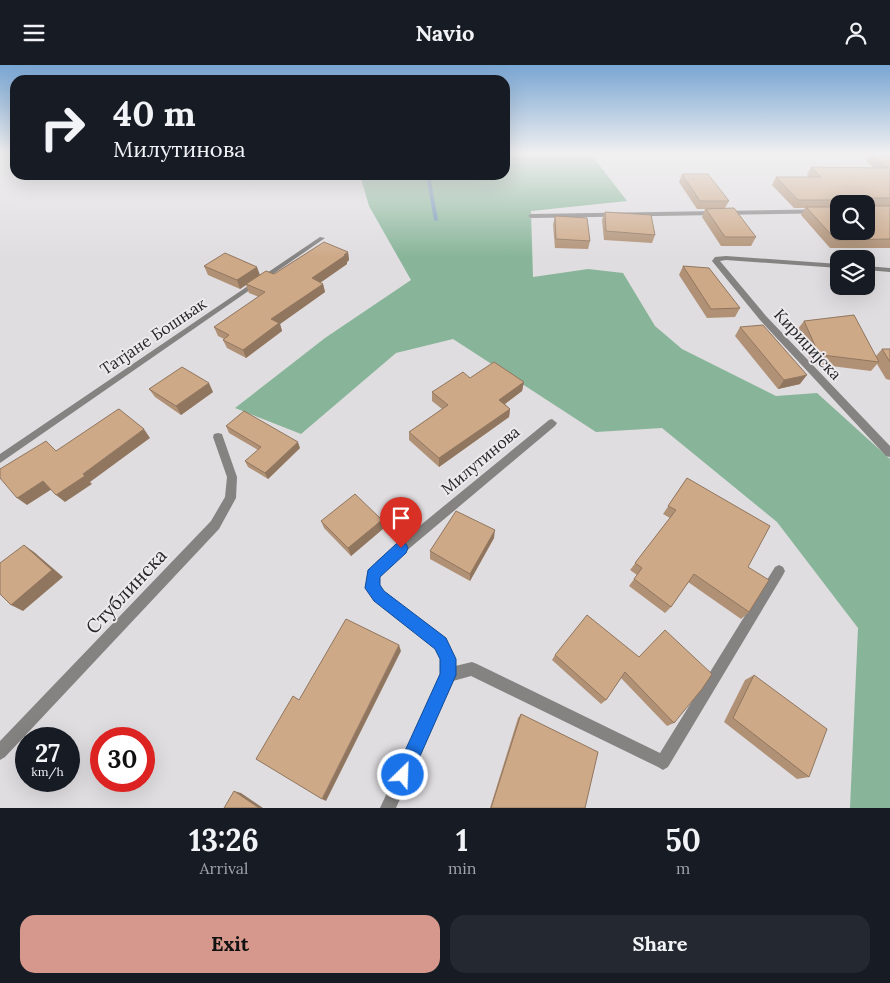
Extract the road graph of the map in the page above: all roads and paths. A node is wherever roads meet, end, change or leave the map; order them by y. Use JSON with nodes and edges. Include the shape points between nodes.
{"nodes":[{"id":1,"x":830,"y":211,"type":"edge"},
{"id":2,"x":531,"y":216,"type":"dead end"},
{"id":3,"x":322,"y":239,"type":"dead end"},
{"id":4,"x":830,"y":265,"type":"edge"},
{"id":5,"x":875,"y":269,"type":"edge"},
{"id":6,"x":890,"y":270,"type":"edge"},
{"id":7,"x":552,"y":423,"type":"dead end"},
{"id":8,"x":218,"y":437,"type":"dead end"},
{"id":9,"x":890,"y":453,"type":"edge"},
{"id":10,"x":0,"y":459,"type":"edge"},
{"id":11,"x":778,"y":571,"type":"dead end"},
{"id":12,"x":448,"y":675,"type":"junction"},
{"id":13,"x":0,"y":752,"type":"edge"},
{"id":14,"x":388,"y":808,"type":"edge"}],
"edges":[{"from":1,"to":2,"type":"street"},
{"from":3,"to":10,"type":"street","name":"Татјане Бошњак"},
{"from":4,"to":9,"type":"street","name":"Кириџијска","via":[[726,258],[716,261],[763,318]]},
{"from":5,"to":6,"type":"street"},
{"from":7,"to":12,"type":"street","name":"Милутинова","via":[[373,574],[372,588],[379,596],[440,643],[448,659]]},
{"from":8,"to":13,"type":"street","name":"Стублинска","via":[[232,477],[230,498],[214,525]]},
{"from":11,"to":12,"type":"street","via":[[663,762],[472,669]]},
{"from":12,"to":14,"type":"street"}]}
